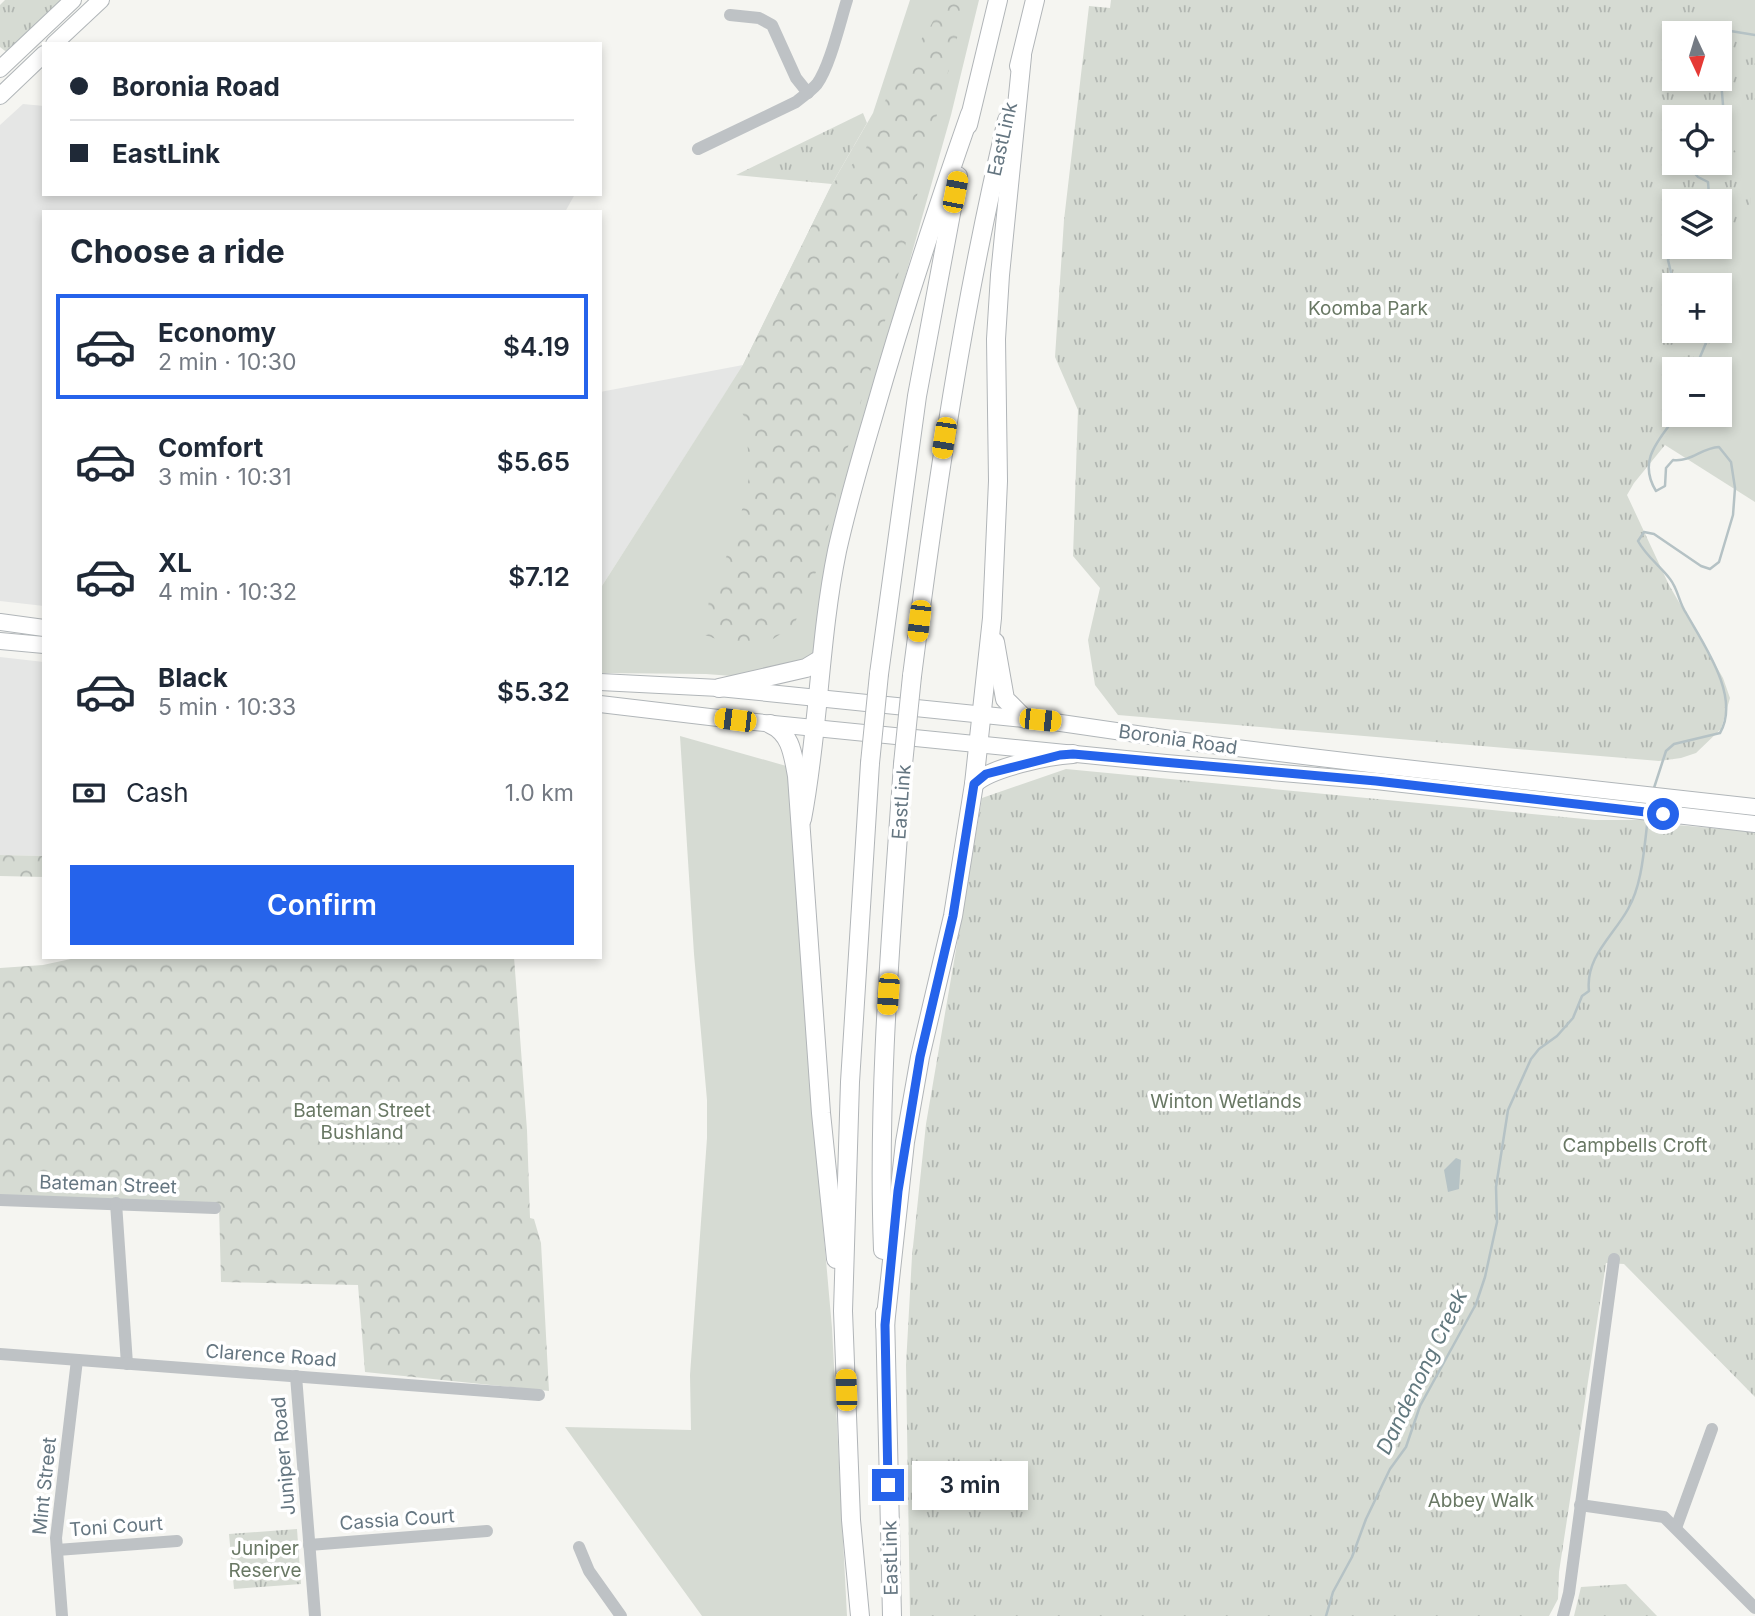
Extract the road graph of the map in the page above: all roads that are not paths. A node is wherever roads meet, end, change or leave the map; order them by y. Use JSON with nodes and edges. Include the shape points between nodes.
{"nodes":[{"id":1,"x":73,"y":0,"type":"edge"},
{"id":2,"x":100,"y":0,"type":"edge"},
{"id":3,"x":848,"y":0,"type":"edge"},
{"id":4,"x":998,"y":0,"type":"edge"},
{"id":5,"x":1035,"y":0,"type":"edge"},
{"id":6,"x":730,"y":15,"type":"dead end"},
{"id":7,"x":56,"y":42,"type":"edge"},
{"id":8,"x":42,"y":56,"type":"edge"},
{"id":9,"x":1022,"y":56,"type":"junction"},
{"id":10,"x":0,"y":69,"type":"edge"},
{"id":11,"x":808,"y":93,"type":"junction"},
{"id":12,"x":0,"y":96,"type":"edge"},
{"id":13,"x":970,"y":114,"type":"junction"},
{"id":14,"x":698,"y":149,"type":"dead end"},
{"id":15,"x":992,"y":618,"type":"junction"},
{"id":16,"x":0,"y":622,"type":"edge"},
{"id":17,"x":42,"y":628,"type":"edge"},
{"id":18,"x":0,"y":641,"type":"edge"},
{"id":19,"x":42,"y":645,"type":"edge"},
{"id":20,"x":821,"y":659,"type":"junction"},
{"id":21,"x":602,"y":682,"type":"edge"},
{"id":22,"x":629,"y":684,"type":"junction"},
{"id":23,"x":719,"y":688,"type":"junction"},
{"id":24,"x":817,"y":698,"type":"junction"},
{"id":25,"x":602,"y":704,"type":"edge"},
{"id":26,"x":656,"y":710,"type":"junction"},
{"id":27,"x":981,"y":715,"type":"junction"},
{"id":28,"x":1025,"y":719,"type":"junction"},
{"id":29,"x":770,"y":724,"type":"junction"},
{"id":30,"x":814,"y":728,"type":"junction"},
{"id":31,"x":978,"y":744,"type":"junction"},
{"id":32,"x":1073,"y":754,"type":"junction"},
{"id":33,"x":1378,"y":765,"type":"junction"},
{"id":34,"x":1376,"y":781,"type":"junction"},
{"id":35,"x":974,"y":784,"type":"junction"},
{"id":36,"x":1755,"y":807,"type":"edge"},
{"id":37,"x":802,"y":819,"type":"junction"},
{"id":38,"x":1755,"y":824,"type":"edge"},
{"id":39,"x":0,"y":1200,"type":"edge"},
{"id":40,"x":117,"y":1203,"type":"junction"},
{"id":41,"x":215,"y":1208,"type":"dead end"},
{"id":42,"x":1614,"y":1259,"type":"dead end"},
{"id":43,"x":844,"y":1311,"type":"junction"},
{"id":44,"x":885,"y":1325,"type":"junction"},
{"id":45,"x":0,"y":1354,"type":"edge"},
{"id":46,"x":77,"y":1360,"type":"junction"},
{"id":47,"x":127,"y":1364,"type":"junction"},
{"id":48,"x":296,"y":1376,"type":"junction"},
{"id":49,"x":539,"y":1395,"type":"dead end"},
{"id":50,"x":1712,"y":1429,"type":"dead end"},
{"id":51,"x":1580,"y":1505,"type":"junction"},
{"id":52,"x":1676,"y":1528,"type":"junction"},
{"id":53,"x":487,"y":1531,"type":"dead end"},
{"id":54,"x":177,"y":1541,"type":"dead end"},
{"id":55,"x":309,"y":1545,"type":"junction"},
{"id":56,"x":579,"y":1546,"type":"dead end"},
{"id":57,"x":57,"y":1550,"type":"junction"},
{"id":58,"x":1754,"y":1604,"type":"edge"},
{"id":59,"x":62,"y":1616,"type":"edge"},
{"id":60,"x":315,"y":1616,"type":"edge"},
{"id":61,"x":621,"y":1616,"type":"edge"},
{"id":62,"x":860,"y":1616,"type":"edge"},
{"id":63,"x":892,"y":1616,"type":"edge"},
{"id":64,"x":1563,"y":1616,"type":"edge"}],
"edges":[{"from":1,"to":10,"type":"main road"},
{"from":2,"to":7,"type":"main road"},
{"from":3,"to":11,"type":"street","via":[[824,71]]},
{"from":4,"to":13,"type":"highway","name":"EastLink"},
{"from":5,"to":9,"type":"highway","name":"EastLink"},
{"from":6,"to":11,"type":"street","via":[[759,18],[772,25],[796,78]]},
{"from":8,"to":12,"type":"main road"},
{"from":9,"to":15,"type":"highway","via":[[996,339],[998,481]]},
{"from":9,"to":44,"type":"highway","name":"EastLink","bridge":true,"via":[[985,211],[956,367],[912,676],[885,1045],[881,1194]]},
{"from":11,"to":14,"type":"street"},
{"from":13,"to":20,"type":"highway","via":[[925,243],[855,481],[837,551]]},
{"from":13,"to":43,"type":"highway","name":"EastLink","bridge":true,"via":[[917,396],[879,674],[850,1082]]},
{"from":15,"to":27,"type":"highway"},
{"from":15,"to":28,"type":"highway","via":[[1005,699]]},
{"from":16,"to":17,"type":"main road"},
{"from":18,"to":19,"type":"main road"},
{"from":20,"to":23,"type":"highway","via":[[806,668]]},
{"from":20,"to":24,"type":"highway"},
{"from":21,"to":22,"type":"main road","name":"Boronia Road"},
{"from":22,"to":23,"type":"main road","name":"Boronia Road"},
{"from":22,"to":26,"type":"main road","via":[[653,698]]},
{"from":23,"to":24,"type":"main road","name":"Boronia Road"},
{"from":24,"to":27,"type":"main road","name":"Boronia Road"},
{"from":24,"to":30,"type":"highway"},
{"from":25,"to":26,"type":"main road","name":"Boronia Road"},
{"from":26,"to":29,"type":"main road","name":"Boronia Road"},
{"from":27,"to":28,"type":"main road","name":"Boronia Road"},
{"from":27,"to":31,"type":"highway"},
{"from":28,"to":33,"type":"main road","name":"Boronia Road"},
{"from":29,"to":30,"type":"main road","name":"Boronia Road"},
{"from":29,"to":37,"type":"highway","via":[[790,744]]},
{"from":30,"to":31,"type":"main road","name":"Boronia Road"},
{"from":30,"to":37,"type":"highway"},
{"from":31,"to":32,"type":"main road","name":"Boronia Road"},
{"from":31,"to":35,"type":"highway"},
{"from":32,"to":34,"type":"main road","name":"Boronia Road"},
{"from":32,"to":35,"type":"highway","via":[[986,774]]},
{"from":33,"to":34,"type":"main road"},
{"from":33,"to":36,"type":"main road","name":"Boronia Road"},
{"from":34,"to":38,"type":"main road","name":"Boronia Road"},
{"from":35,"to":44,"type":"highway","via":[[953,916],[905,1142]]},
{"from":37,"to":43,"type":"highway","via":[[821,1113]]},
{"from":39,"to":40,"type":"street","name":"Bateman Street"},
{"from":40,"to":41,"type":"street","name":"Bateman Street"},
{"from":40,"to":47,"type":"street"},
{"from":42,"to":51,"type":"street"},
{"from":43,"to":62,"type":"highway","name":"EastLink","via":[[851,1520]]},
{"from":44,"to":63,"type":"highway","name":"EastLink"},
{"from":45,"to":46,"type":"street","name":"Clarence Road"},
{"from":46,"to":47,"type":"street","name":"Clarence Road"},
{"from":46,"to":57,"type":"street","name":"Mint Street"},
{"from":47,"to":48,"type":"street","name":"Clarence Road"},
{"from":48,"to":49,"type":"street","name":"Clarence Road"},
{"from":48,"to":55,"type":"street","name":"Juniper Road"},
{"from":50,"to":52,"type":"street"},
{"from":51,"to":52,"type":"street","via":[[1664,1517]]},
{"from":51,"to":64,"type":"street"},
{"from":52,"to":58,"type":"street"},
{"from":53,"to":55,"type":"street","name":"Cassia Court"},
{"from":54,"to":57,"type":"street","name":"Toni Court"},
{"from":55,"to":60,"type":"street","name":"Juniper Road"},
{"from":56,"to":61,"type":"street","via":[[589,1571]]},
{"from":57,"to":59,"type":"street","name":"Mint Street"}]}
